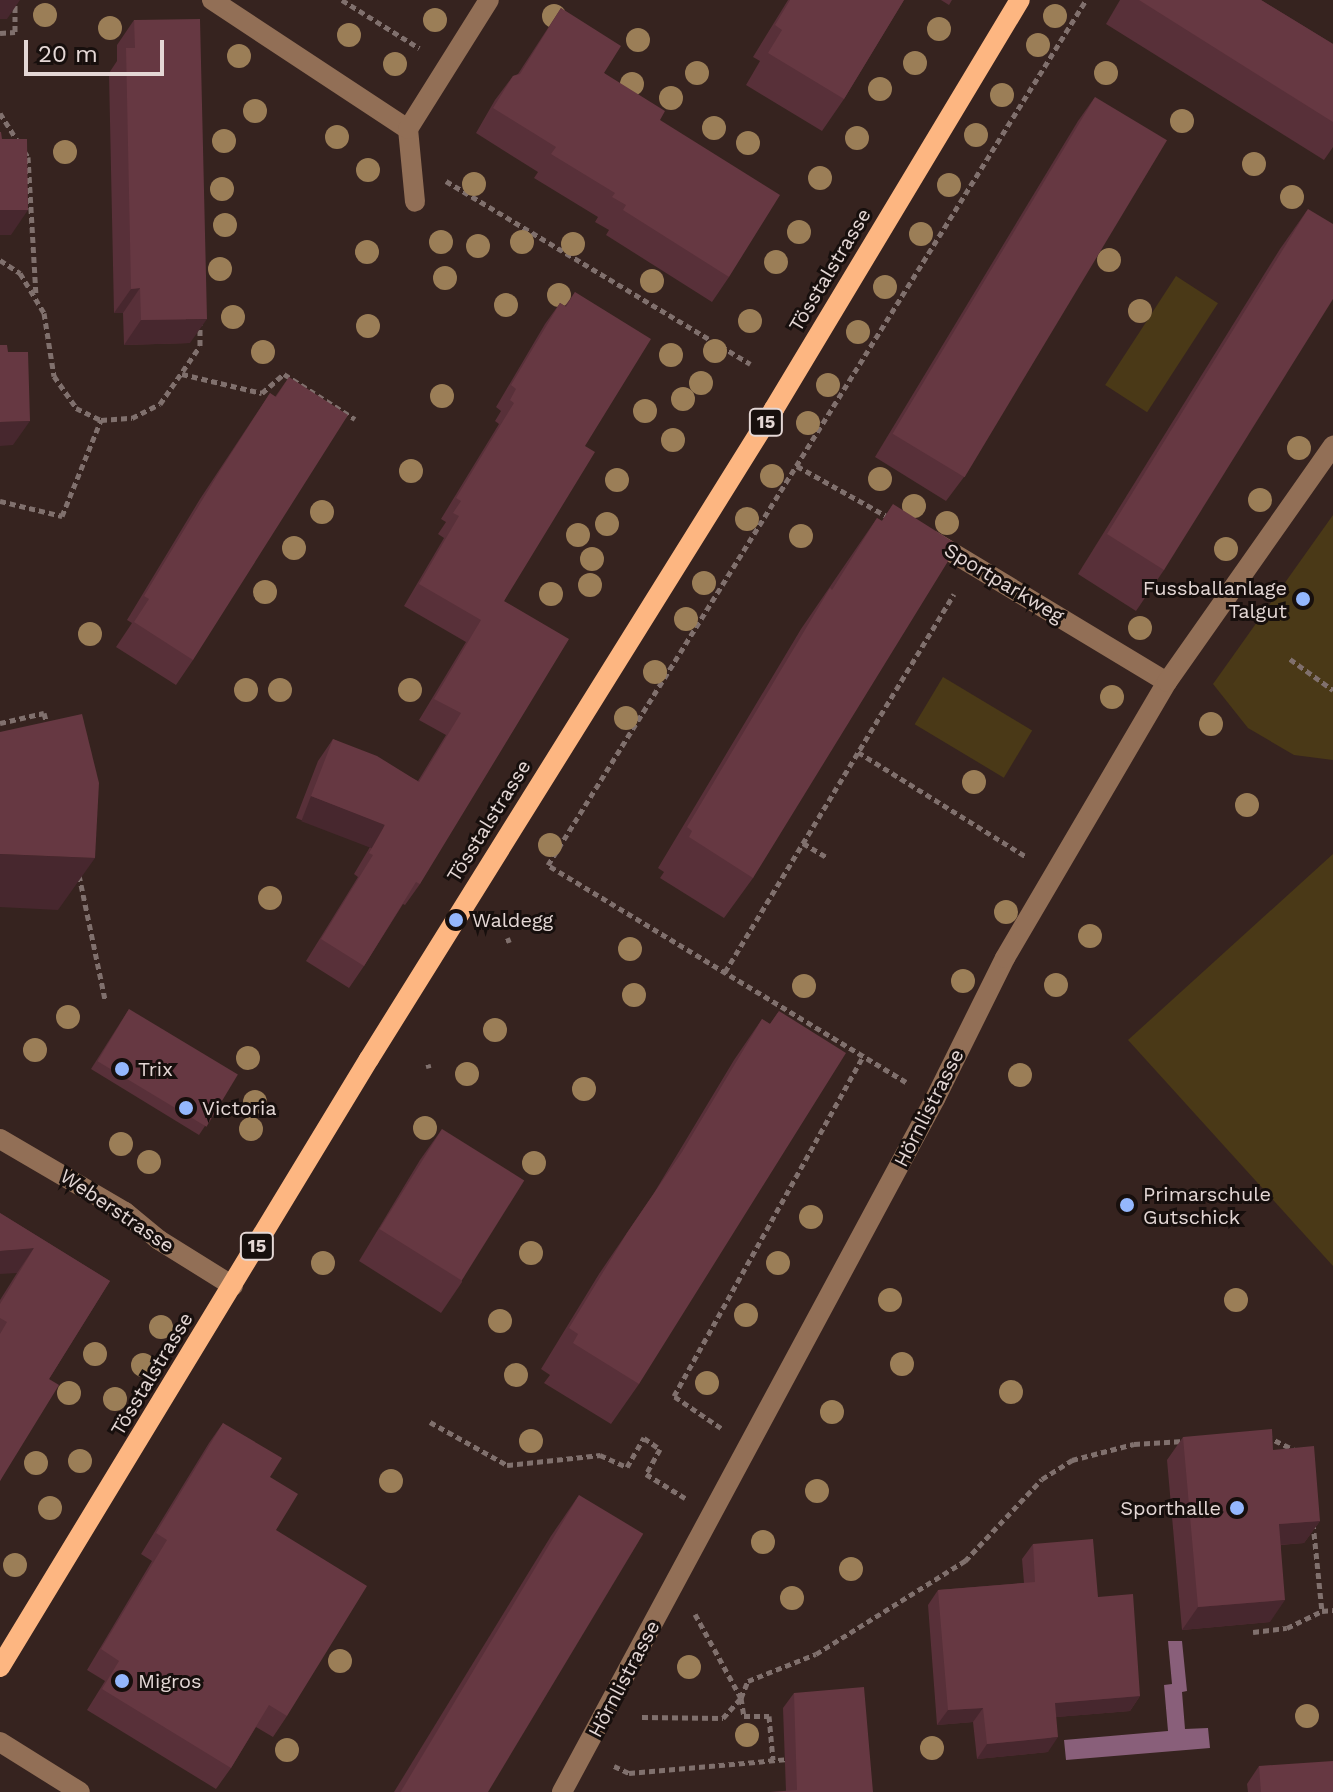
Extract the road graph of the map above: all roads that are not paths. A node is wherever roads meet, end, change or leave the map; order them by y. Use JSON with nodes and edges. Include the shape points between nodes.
{"nodes":[{"id":1,"x":212,"y":0,"type":"edge"},
{"id":2,"x":489,"y":0,"type":"edge"},
{"id":3,"x":1020,"y":0,"type":"edge"},
{"id":4,"x":408,"y":129,"type":"junction"},
{"id":5,"x":415,"y":202,"type":"dead end"},
{"id":6,"x":1333,"y":446,"type":"edge"},
{"id":7,"x":933,"y":541,"type":"edge"},
{"id":8,"x":1167,"y":682,"type":"junction"},
{"id":9,"x":0,"y":1139,"type":"edge"},
{"id":10,"x":233,"y":1286,"type":"junction"},
{"id":11,"x":0,"y":1667,"type":"edge"},
{"id":12,"x":0,"y":1742,"type":"edge"},
{"id":13,"x":80,"y":1792,"type":"edge"},
{"id":14,"x":562,"y":1792,"type":"edge"}],
"edges":[{"from":1,"to":4,"type":"street"},
{"from":2,"to":4,"type":"street"},
{"from":3,"to":10,"type":"main road","name":"Tösstalstrasse","number":"15"},
{"from":4,"to":5,"type":"street"},
{"from":6,"to":8,"type":"street","name":"Hörnlistrasse"},
{"from":7,"to":8,"type":"street","name":"Sportparkweg"},
{"from":8,"to":14,"type":"street","name":"Hörnlistrasse","via":[[1005,958],[935,1099]]},
{"from":9,"to":10,"type":"street","name":"Weberstrasse","via":[[125,1212]]},
{"from":10,"to":11,"type":"main road","name":"Tösstalstrasse","number":"15"},
{"from":12,"to":13,"type":"street"}]}
